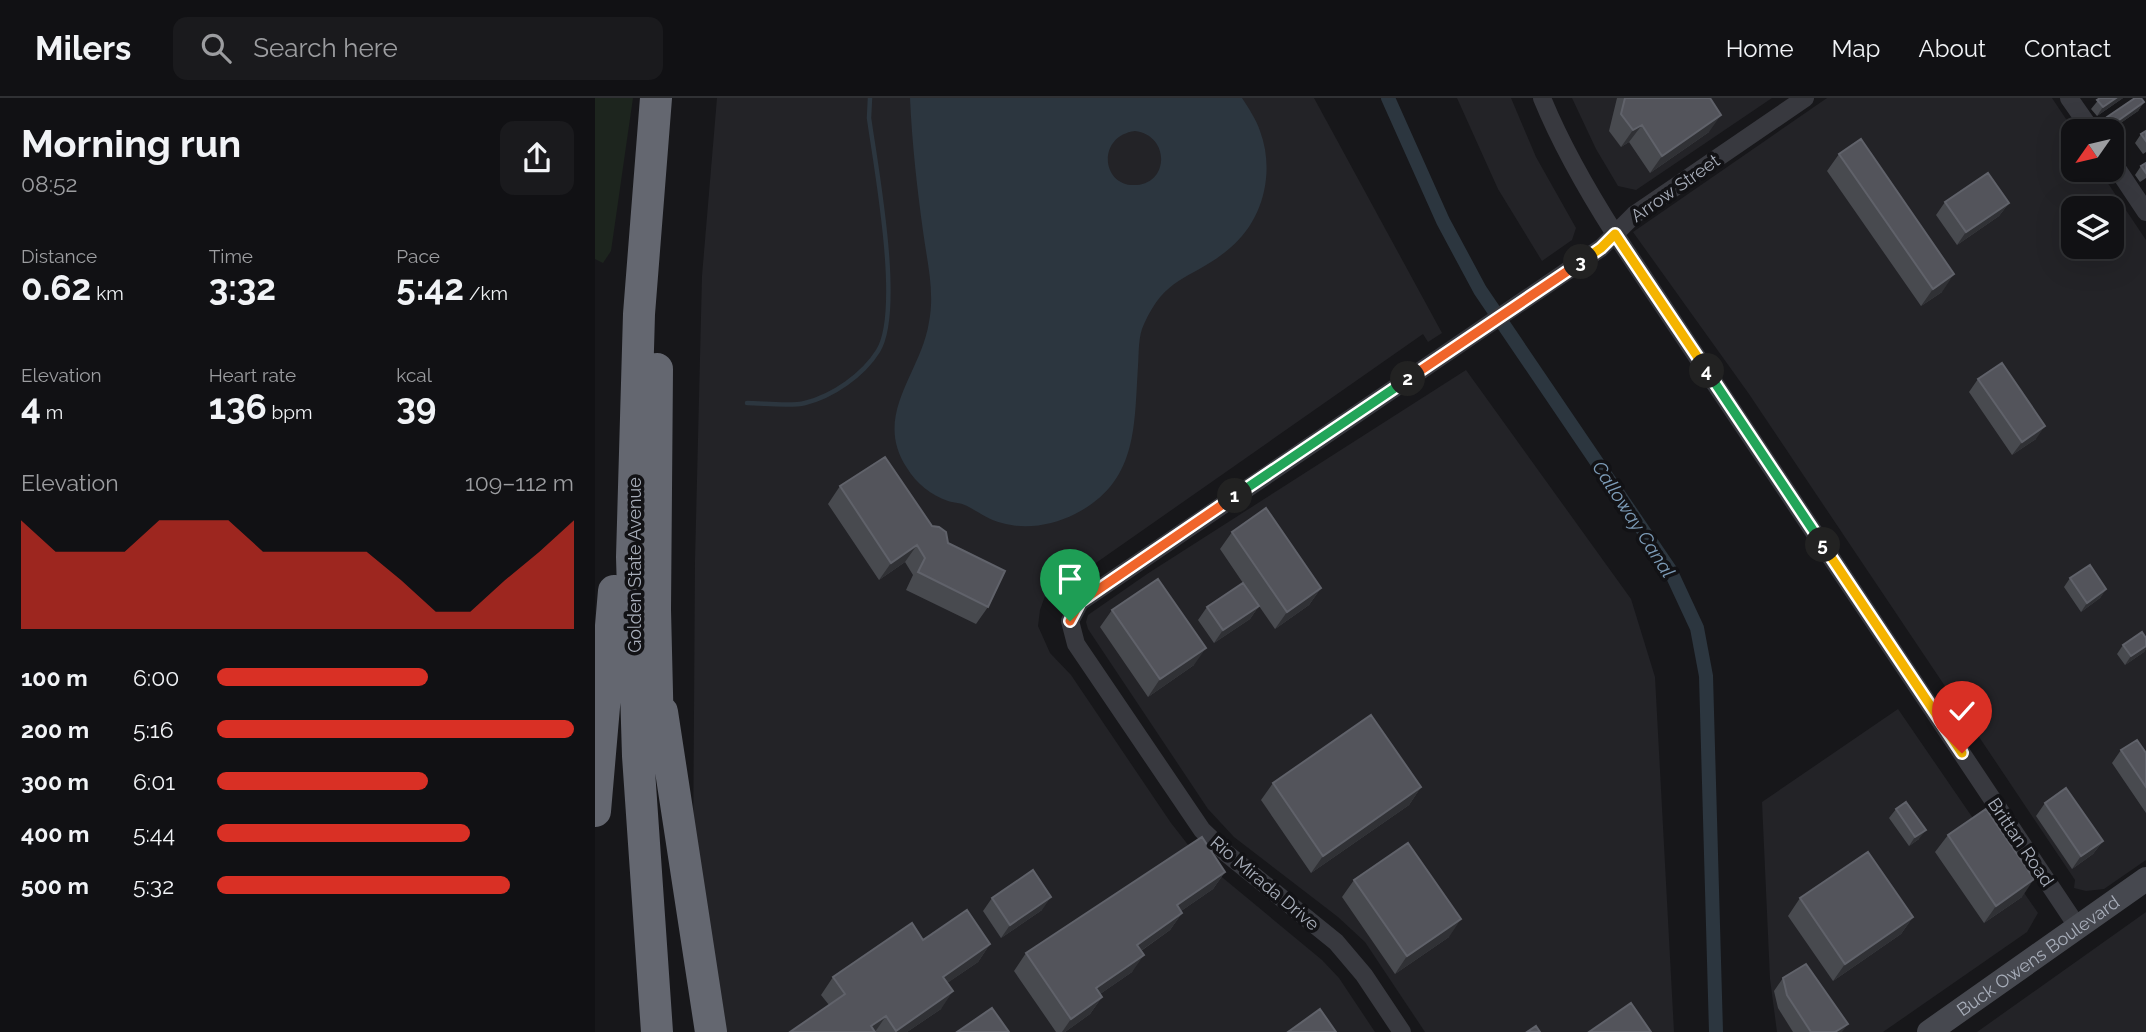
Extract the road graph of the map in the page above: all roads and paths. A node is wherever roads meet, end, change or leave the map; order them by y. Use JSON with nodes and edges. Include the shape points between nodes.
{"nodes":[{"id":1,"x":656,"y":98,"type":"edge"},
{"id":2,"x":677,"y":98,"type":"edge"},
{"id":3,"x":1542,"y":98,"type":"edge"},
{"id":4,"x":1805,"y":98,"type":"edge"},
{"id":5,"x":2069,"y":98,"type":"edge"},
{"id":6,"x":2084,"y":119,"type":"edge"},
{"id":7,"x":2125,"y":181,"type":"edge"},
{"id":8,"x":2146,"y":212,"type":"edge"},
{"id":9,"x":1615,"y":234,"type":"junction"},
{"id":10,"x":635,"y":416,"type":"junction"},
{"id":11,"x":1070,"y":621,"type":"joint"},
{"id":12,"x":656,"y":675,"type":"junction"},
{"id":13,"x":595,"y":811,"type":"edge"},
{"id":14,"x":2146,"y":879,"type":"edge"},
{"id":15,"x":2077,"y":926,"type":"junction"},
{"id":16,"x":657,"y":1032,"type":"edge"},
{"id":17,"x":676,"y":1032,"type":"edge"},
{"id":18,"x":711,"y":1032,"type":"edge"},
{"id":19,"x":1402,"y":1032,"type":"edge"},
{"id":20,"x":1929,"y":1032,"type":"edge"}],
"edges":[{"from":1,"to":10,"type":"highway","name":"Golden State Avenue"},
{"from":2,"to":12,"type":"highway","name":"Golden State Avenue","via":[[658,359]]},
{"from":3,"to":9,"type":"street","name":"Brittan Road","via":[[1578,176]]},
{"from":4,"to":9,"type":"street","name":"Arrow Street","via":[[1634,215]]},
{"from":5,"to":6,"type":"street"},
{"from":7,"to":8,"type":"street"},
{"from":9,"to":11,"type":"street","name":"Arrow Street","via":[[1510,311],[1080,602]]},
{"from":9,"to":15,"type":"street","name":"Brittan Road"},
{"from":10,"to":13,"type":"highway","via":[[622,497]]},
{"from":10,"to":16,"type":"highway","name":"Golden State Avenue","via":[[633,645]]},
{"from":11,"to":19,"type":"street","name":"Rio Mirada Drive","via":[[1076,644],[1202,830],[1336,942]]},
{"from":12,"to":17,"type":"highway","name":"Golden State Avenue","via":[[662,847]]},
{"from":12,"to":18,"type":"highway"},
{"from":14,"to":15,"type":"main road","name":"Buck Owens Boulevard"},
{"from":15,"to":20,"type":"main road","name":"Buck Owens Boulevard"}]}
